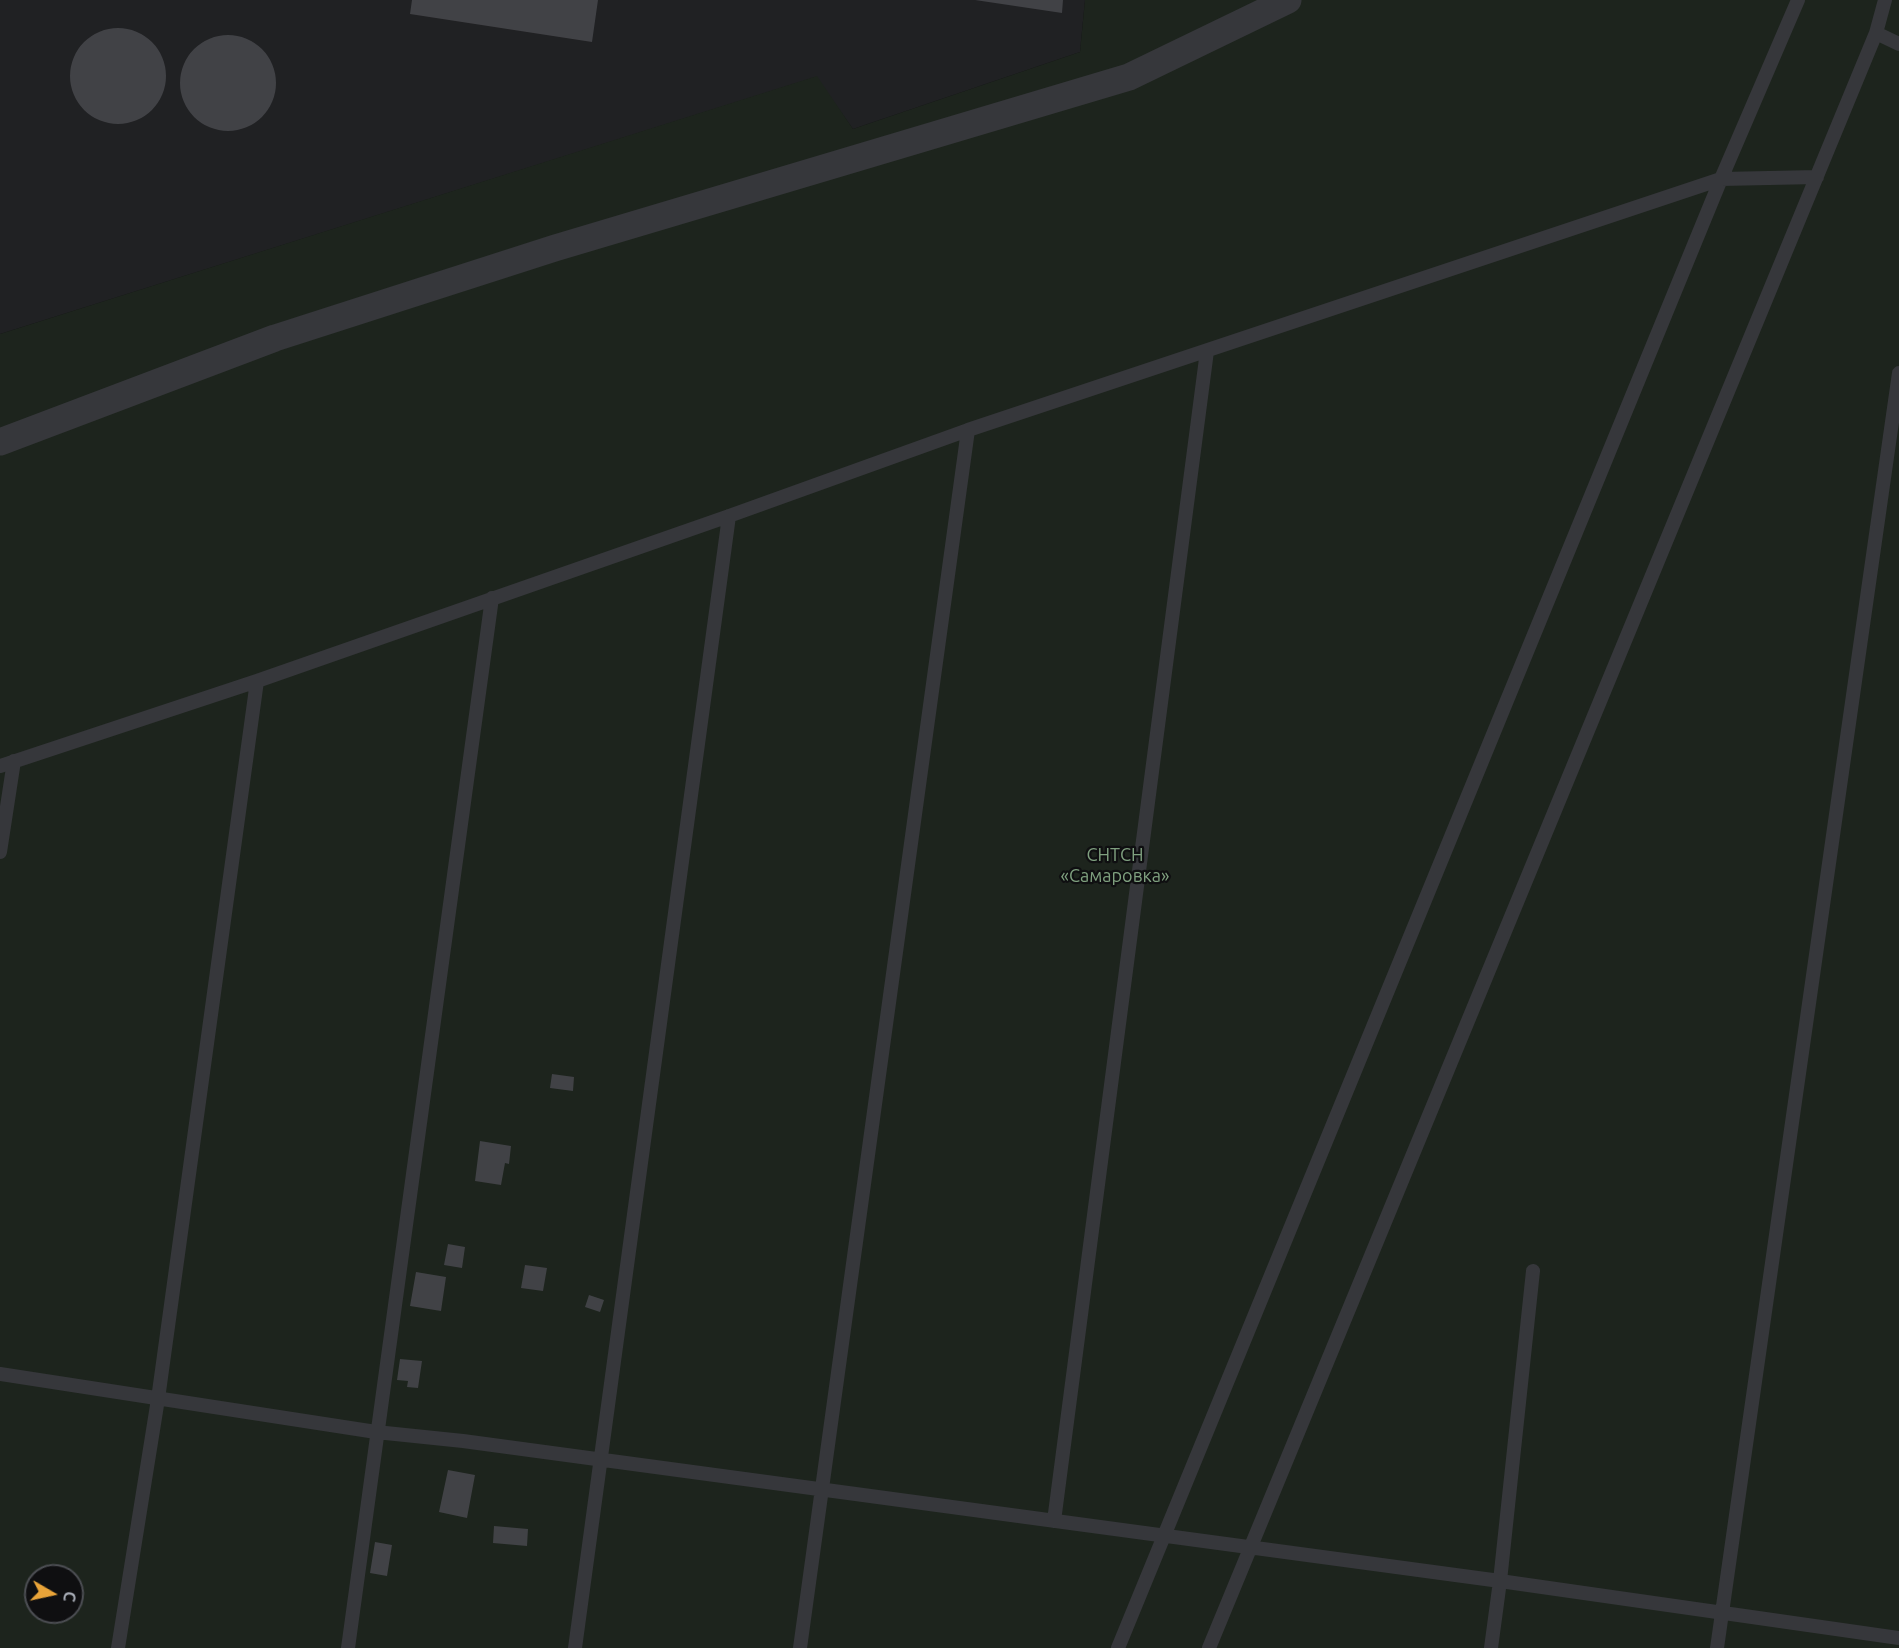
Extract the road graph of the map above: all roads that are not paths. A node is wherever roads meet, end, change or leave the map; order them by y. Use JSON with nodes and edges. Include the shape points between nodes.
{"nodes":[{"id":1,"x":1288,"y":0,"type":"edge"},
{"id":2,"x":1798,"y":0,"type":"edge"},
{"id":3,"x":1885,"y":0,"type":"edge"},
{"id":4,"x":1876,"y":33,"type":"junction"},
{"id":5,"x":1899,"y":44,"type":"edge"},
{"id":6,"x":1817,"y":177,"type":"junction"},
{"id":7,"x":1721,"y":178,"type":"junction"},
{"id":8,"x":1207,"y":351,"type":"junction"},
{"id":9,"x":1899,"y":373,"type":"edge"},
{"id":10,"x":968,"y":430,"type":"junction"},
{"id":11,"x":0,"y":442,"type":"edge"},
{"id":12,"x":729,"y":516,"type":"junction"},
{"id":13,"x":492,"y":598,"type":"junction"},
{"id":14,"x":256,"y":681,"type":"junction"},
{"id":15,"x":14,"y":761,"type":"junction"},
{"id":16,"x":0,"y":766,"type":"edge"},
{"id":17,"x":0,"y":852,"type":"edge"},
{"id":18,"x":1533,"y":1271,"type":"dead end"},
{"id":19,"x":0,"y":1374,"type":"edge"},
{"id":20,"x":158,"y":1399,"type":"junction"},
{"id":21,"x":376,"y":1432,"type":"junction"},
{"id":22,"x":602,"y":1460,"type":"junction"},
{"id":23,"x":821,"y":1490,"type":"junction"},
{"id":24,"x":1054,"y":1521,"type":"junction"},
{"id":25,"x":1163,"y":1536,"type":"junction"},
{"id":26,"x":1250,"y":1547,"type":"junction"},
{"id":27,"x":1500,"y":1581,"type":"junction"},
{"id":28,"x":1722,"y":1612,"type":"junction"},
{"id":29,"x":1899,"y":1638,"type":"edge"},
{"id":30,"x":118,"y":1648,"type":"edge"},
{"id":31,"x":348,"y":1648,"type":"edge"},
{"id":32,"x":575,"y":1648,"type":"edge"},
{"id":33,"x":800,"y":1648,"type":"edge"},
{"id":34,"x":1118,"y":1648,"type":"edge"},
{"id":35,"x":1209,"y":1648,"type":"edge"},
{"id":36,"x":1491,"y":1648,"type":"edge"},
{"id":37,"x":1717,"y":1648,"type":"edge"}],
"edges":[{"from":1,"to":11,"type":"street","via":[[1129,76],[555,248],[297,330]]},
{"from":2,"to":7,"type":"lane"},
{"from":3,"to":4,"type":"lane"},
{"from":4,"to":5,"type":"lane"},
{"from":4,"to":6,"type":"lane"},
{"from":6,"to":7,"type":"lane"},
{"from":6,"to":26,"type":"lane"},
{"from":7,"to":8,"type":"lane"},
{"from":7,"to":25,"type":"lane"},
{"from":8,"to":10,"type":"lane"},
{"from":8,"to":24,"type":"lane"},
{"from":9,"to":28,"type":"lane"},
{"from":10,"to":12,"type":"lane"},
{"from":10,"to":23,"type":"lane"},
{"from":12,"to":13,"type":"lane"},
{"from":12,"to":22,"type":"lane"},
{"from":13,"to":14,"type":"lane"},
{"from":13,"to":21,"type":"lane"},
{"from":14,"to":15,"type":"lane"},
{"from":14,"to":20,"type":"lane"},
{"from":15,"to":16,"type":"lane"},
{"from":15,"to":17,"type":"lane"},
{"from":18,"to":27,"type":"lane"},
{"from":19,"to":20,"type":"lane"},
{"from":20,"to":21,"type":"lane"},
{"from":20,"to":30,"type":"lane"},
{"from":21,"to":22,"type":"lane"},
{"from":21,"to":31,"type":"lane"},
{"from":22,"to":23,"type":"lane"},
{"from":22,"to":32,"type":"lane"},
{"from":23,"to":24,"type":"lane"},
{"from":23,"to":33,"type":"lane"},
{"from":24,"to":25,"type":"lane"},
{"from":25,"to":26,"type":"lane"},
{"from":25,"to":34,"type":"lane"},
{"from":26,"to":27,"type":"lane"},
{"from":26,"to":35,"type":"lane"},
{"from":27,"to":28,"type":"lane"},
{"from":27,"to":36,"type":"lane"},
{"from":28,"to":29,"type":"lane"},
{"from":28,"to":37,"type":"lane"}]}
